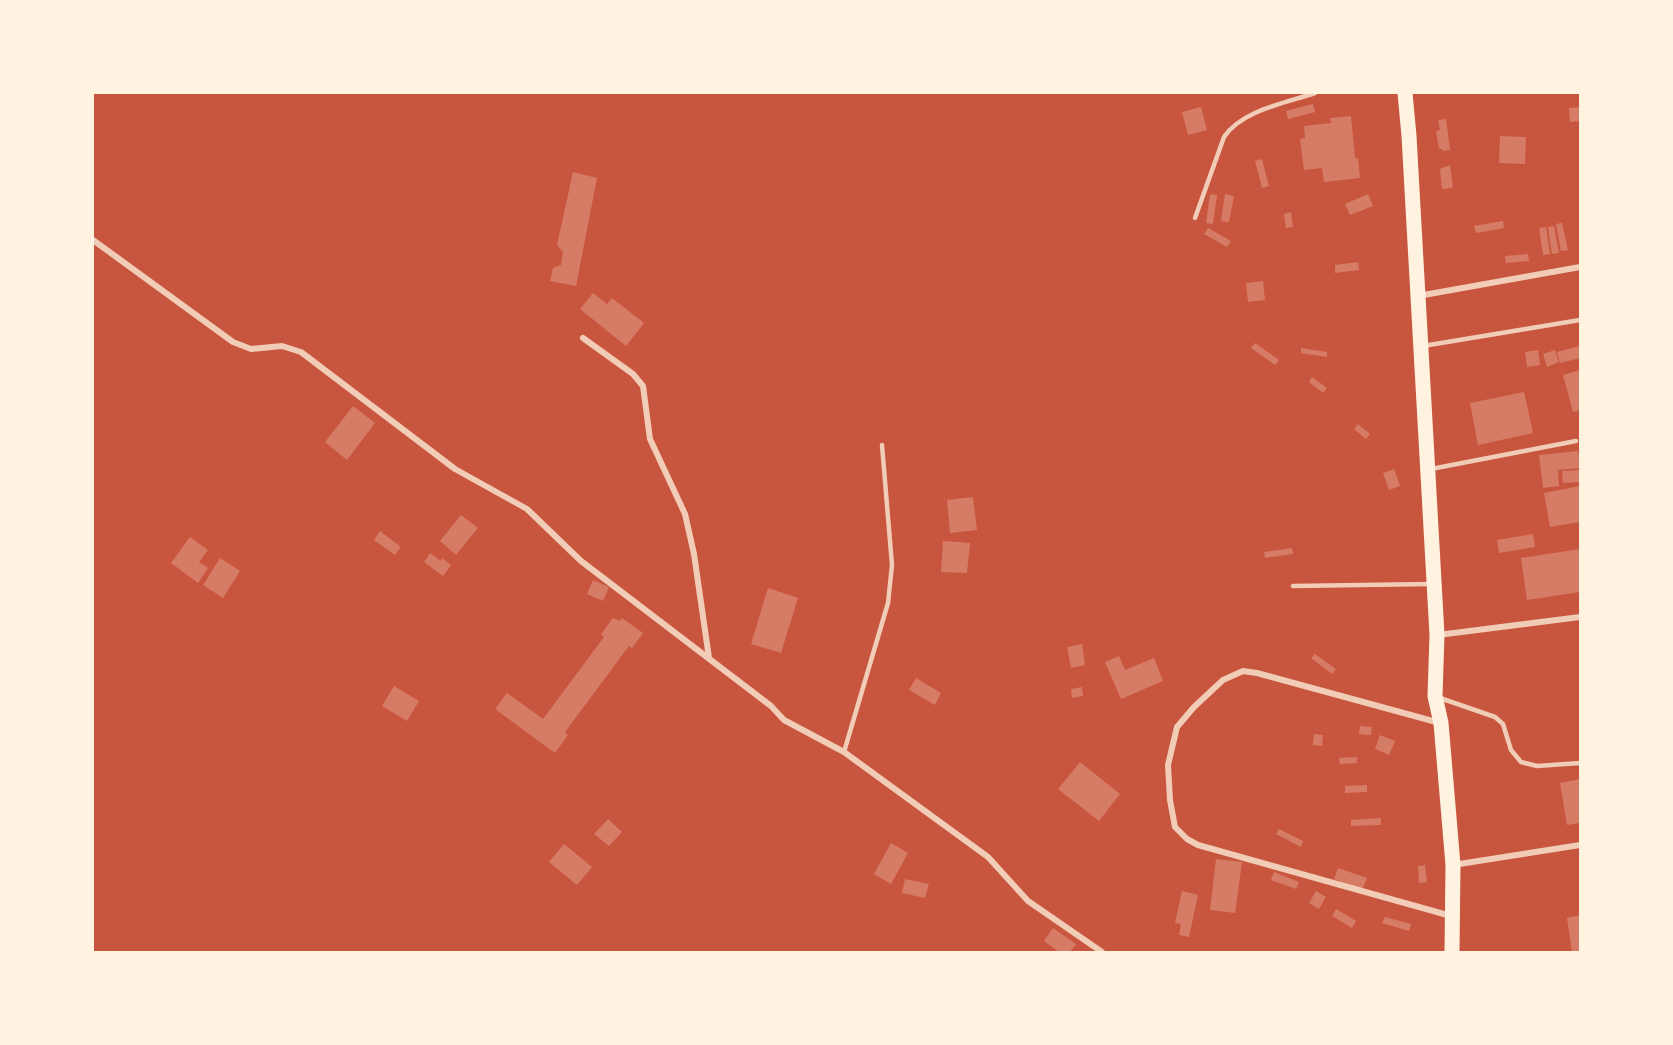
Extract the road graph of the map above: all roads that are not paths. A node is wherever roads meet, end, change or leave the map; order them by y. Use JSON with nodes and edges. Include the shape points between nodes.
{"nodes":[{"id":1,"x":1315,"y":93,"type":"edge"},
{"id":2,"x":1405,"y":93,"type":"edge"},
{"id":3,"x":1195,"y":218,"type":"dead end"},
{"id":4,"x":93,"y":240,"type":"edge"},
{"id":5,"x":1580,"y":267,"type":"edge"},
{"id":6,"x":1418,"y":296,"type":"junction"},
{"id":7,"x":1580,"y":320,"type":"edge"},
{"id":8,"x":583,"y":338,"type":"dead end"},
{"id":9,"x":1421,"y":346,"type":"junction"},
{"id":10,"x":1576,"y":441,"type":"dead end"},
{"id":11,"x":882,"y":445,"type":"dead end"},
{"id":12,"x":1428,"y":470,"type":"junction"},
{"id":13,"x":1434,"y":584,"type":"junction"},
{"id":14,"x":1293,"y":586,"type":"dead end"},
{"id":15,"x":1580,"y":617,"type":"edge"},
{"id":16,"x":1437,"y":635,"type":"junction"},
{"id":17,"x":709,"y":658,"type":"junction"},
{"id":18,"x":1436,"y":696,"type":"junction"},
{"id":19,"x":1441,"y":723,"type":"junction"},
{"id":20,"x":844,"y":752,"type":"junction"},
{"id":21,"x":1580,"y":763,"type":"edge"},
{"id":22,"x":1580,"y":845,"type":"edge"},
{"id":23,"x":1453,"y":865,"type":"junction"},
{"id":24,"x":1452,"y":916,"type":"junction"},
{"id":25,"x":1102,"y":952,"type":"edge"},
{"id":26,"x":1452,"y":952,"type":"edge"}],
"edges":[{"from":1,"to":3,"type":"lane","via":[[1242,117],[1230,128]]},
{"from":2,"to":6,"type":"highway"},
{"from":4,"to":17,"type":"street","via":[[233,342],[251,349],[282,346],[301,352],[455,469],[527,508],[581,561]]},
{"from":5,"to":6,"type":"street"},
{"from":6,"to":9,"type":"highway"},
{"from":7,"to":9,"type":"lane"},
{"from":8,"to":17,"type":"street","via":[[633,374],[643,386],[650,440],[685,514]]},
{"from":9,"to":12,"type":"highway"},
{"from":10,"to":12,"type":"lane"},
{"from":11,"to":20,"type":"lane","via":[[892,565],[888,603]]},
{"from":12,"to":13,"type":"highway"},
{"from":13,"to":14,"type":"lane"},
{"from":13,"to":16,"type":"highway"},
{"from":15,"to":16,"type":"street"},
{"from":16,"to":18,"type":"highway"},
{"from":17,"to":20,"type":"street","via":[[784,720]]},
{"from":18,"to":19,"type":"highway"},
{"from":18,"to":21,"type":"lane","via":[[1495,717],[1503,724],[1511,750],[1521,762]]},
{"from":19,"to":23,"type":"highway"},
{"from":19,"to":24,"type":"street","via":[[1243,671],[1223,680],[1177,727],[1168,765],[1175,827],[1198,845]]},
{"from":20,"to":25,"type":"street","via":[[988,857],[1028,901]]},
{"from":22,"to":23,"type":"street"},
{"from":23,"to":24,"type":"highway"},
{"from":24,"to":26,"type":"highway"}]}
